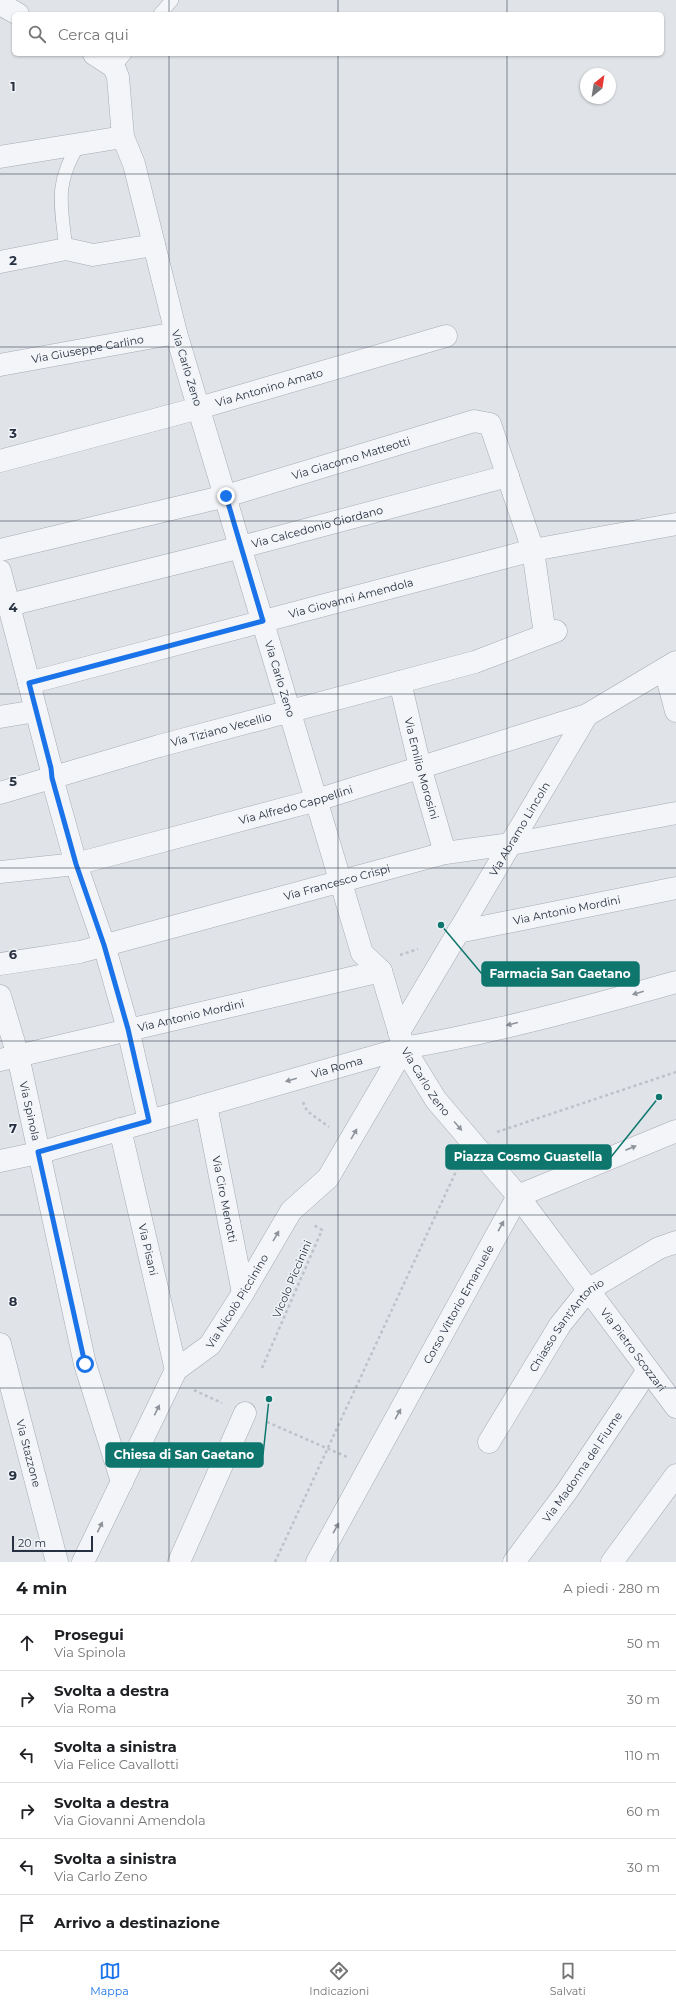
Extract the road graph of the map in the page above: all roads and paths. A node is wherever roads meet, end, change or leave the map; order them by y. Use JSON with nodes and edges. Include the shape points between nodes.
{"nodes":[{"id":1,"x":172,"y":0,"type":"edge"},
{"id":2,"x":0,"y":4,"type":"edge"},
{"id":3,"x":14,"y":12,"type":"edge"},
{"id":4,"x":162,"y":12,"type":"edge"},
{"id":5,"x":109,"y":58,"type":"edge"},
{"id":6,"x":123,"y":137,"type":"junction"},
{"id":7,"x":79,"y":144,"type":"junction"},
{"id":8,"x":0,"y":157,"type":"edge"},
{"id":9,"x":154,"y":245,"type":"junction"},
{"id":10,"x":66,"y":249,"type":"junction"},
{"id":11,"x":0,"y":262,"type":"edge"},
{"id":12,"x":176,"y":333,"type":"junction"},
{"id":13,"x":446,"y":336,"type":"dead end"},
{"id":14,"x":0,"y":365,"type":"edge"},
{"id":15,"x":199,"y":408,"type":"junction"},
{"id":16,"x":0,"y":461,"type":"edge"},
{"id":17,"x":508,"y":476,"type":"junction"},
{"id":18,"x":226,"y":496,"type":"junction"},
{"id":19,"x":676,"y":524,"type":"edge"},
{"id":20,"x":241,"y":547,"type":"junction"},
{"id":21,"x":0,"y":550,"type":"edge"},
{"id":22,"x":532,"y":550,"type":"junction"},
{"id":23,"x":0,"y":571,"type":"edge"},
{"id":24,"x":9,"y":606,"type":"junction"},
{"id":25,"x":263,"y":621,"type":"junction"},
{"id":26,"x":7,"y":630,"type":"edge"},
{"id":27,"x":550,"y":633,"type":"joint"},
{"id":28,"x":670,"y":666,"type":"edge"},
{"id":29,"x":400,"y":682,"type":"junction"},
{"id":30,"x":29,"y":683,"type":"junction"},
{"id":31,"x":36,"y":711,"type":"junction"},
{"id":32,"x":290,"y":711,"type":"junction"},
{"id":33,"x":676,"y":712,"type":"edge"},
{"id":34,"x":587,"y":715,"type":"junction"},
{"id":35,"x":0,"y":717,"type":"edge"},
{"id":36,"x":420,"y":767,"type":"junction"},
{"id":37,"x":52,"y":778,"type":"junction"},
{"id":38,"x":0,"y":793,"type":"edge"},
{"id":39,"x":317,"y":800,"type":"junction"},
{"id":40,"x":676,"y":813,"type":"edge"},
{"id":41,"x":511,"y":844,"type":"junction"},
{"id":42,"x":445,"y":853,"type":"junction"},
{"id":43,"x":76,"y":864,"type":"junction"},
{"id":44,"x":0,"y":872,"type":"edge"},
{"id":45,"x":341,"y":881,"type":"junction"},
{"id":46,"x":676,"y":888,"type":"edge"},
{"id":47,"x":455,"y":939,"type":"junction"},
{"id":48,"x":104,"y":945,"type":"junction"},
{"id":49,"x":0,"y":964,"type":"edge"},
{"id":50,"x":377,"y":967,"type":"junction"},
{"id":51,"x":676,"y":982,"type":"edge"},
{"id":52,"x":0,"y":996,"type":"edge"},
{"id":53,"x":128,"y":1029,"type":"junction"},
{"id":54,"x":402,"y":1040,"type":"junction"},
{"id":55,"x":9,"y":1058,"type":"edge"},
{"id":56,"x":676,"y":1072,"type":"edge"},
{"id":57,"x":206,"y":1105,"type":"junction"},
{"id":58,"x":149,"y":1121,"type":"junction"},
{"id":59,"x":120,"y":1129,"type":"junction"},
{"id":60,"x":676,"y":1131,"type":"edge"},
{"id":61,"x":471,"y":1141,"type":"junction"},
{"id":62,"x":38,"y":1152,"type":"junction"},
{"id":63,"x":0,"y":1161,"type":"edge"},
{"id":64,"x":518,"y":1196,"type":"junction"},
{"id":65,"x":291,"y":1211,"type":"junction"},
{"id":66,"x":676,"y":1242,"type":"edge"},
{"id":67,"x":588,"y":1290,"type":"junction"},
{"id":68,"x":243,"y":1293,"type":"junction"},
{"id":69,"x":0,"y":1344,"type":"edge"},
{"id":70,"x":262,"y":1368,"type":"dead end"},
{"id":71,"x":648,"y":1370,"type":"junction"},
{"id":72,"x":174,"y":1375,"type":"junction"},
{"id":73,"x":676,"y":1407,"type":"edge"},
{"id":74,"x":245,"y":1413,"type":"junction"},
{"id":75,"x":490,"y":1442,"type":"dead end"},
{"id":76,"x":328,"y":1448,"type":"junction"},
{"id":77,"x":369,"y":1466,"type":"junction"},
{"id":78,"x":676,"y":1475,"type":"edge"},
{"id":79,"x":122,"y":1482,"type":"junction"},
{"id":80,"x":57,"y":1562,"type":"edge"},
{"id":81,"x":83,"y":1562,"type":"edge"},
{"id":82,"x":179,"y":1562,"type":"edge"},
{"id":83,"x":275,"y":1562,"type":"edge"},
{"id":84,"x":317,"y":1562,"type":"edge"},
{"id":85,"x":514,"y":1562,"type":"edge"},
{"id":86,"x":612,"y":1562,"type":"edge"}],
"edges":[{"from":1,"to":4,"type":"lane"},
{"from":2,"to":3,"type":"street"},
{"from":5,"to":6,"type":"street","name":"Via Carlo Zeno","via":[[118,78]]},
{"from":6,"to":7,"type":"street"},
{"from":6,"to":9,"type":"street","name":"Via Carlo Zeno","via":[[134,164]]},
{"from":7,"to":8,"type":"street"},
{"from":7,"to":10,"type":"lane","via":[[63,174],[60,201]]},
{"from":9,"to":10,"type":"street","via":[[93,254]]},
{"from":9,"to":12,"type":"street","name":"Via Carlo Zeno"},
{"from":10,"to":11,"type":"street"},
{"from":12,"to":14,"type":"street","name":"Via Giuseppe Carlino"},
{"from":12,"to":15,"type":"street","name":"Via Carlo Zeno"},
{"from":13,"to":15,"type":"street","name":"Via Antonino Amato"},
{"from":15,"to":16,"type":"street","name":"Via Antonino Amato"},
{"from":15,"to":18,"type":"street","name":"Via Carlo Zeno"},
{"from":17,"to":18,"type":"street","name":"Via Giacomo Matteotti","via":[[490,424],[474,421]]},
{"from":17,"to":20,"type":"street","name":"Via Calcedonio Giordano"},
{"from":17,"to":22,"type":"street","name":"Via Giacomo Matteotti"},
{"from":18,"to":20,"type":"street","name":"Via Carlo Zeno"},
{"from":18,"to":21,"type":"street","name":"Via Giacomo Matteotti"},
{"from":19,"to":22,"type":"street","name":"Via Giovanni Amendola"},
{"from":20,"to":24,"type":"street","name":"Via Calcedonio Giordano"},
{"from":20,"to":25,"type":"street","name":"Via Carlo Zeno"},
{"from":22,"to":25,"type":"street","name":"Via Giovanni Amendola"},
{"from":22,"to":27,"type":"street","name":"Via Giacomo Matteotti"},
{"from":23,"to":24,"type":"street"},
{"from":24,"to":26,"type":"street"},
{"from":25,"to":30,"type":"street","name":"Via Giovanni Amendola"},
{"from":25,"to":32,"type":"street","name":"Via Carlo Zeno"},
{"from":26,"to":30,"type":"street"},
{"from":27,"to":29,"type":"street","name":"Via Tiziano Vecellio","via":[[475,662]]},
{"from":28,"to":33,"type":"street"},
{"from":28,"to":34,"type":"street","name":"Via Abramo Lincoln"},
{"from":29,"to":32,"type":"street","name":"Via Tiziano Vecellio"},
{"from":29,"to":36,"type":"street","name":"Via Emilio Morosini"},
{"from":30,"to":31,"type":"street"},
{"from":31,"to":35,"type":"street"},
{"from":31,"to":37,"type":"street"},
{"from":32,"to":37,"type":"street","name":"Via Tiziano Vecellio"},
{"from":32,"to":39,"type":"street","name":"Via Carlo Zeno"},
{"from":34,"to":36,"type":"street","name":"Via Alfredo Cappellini"},
{"from":34,"to":41,"type":"street","name":"Via Abramo Lincoln"},
{"from":36,"to":39,"type":"street","name":"Via Alfredo Cappellini"},
{"from":36,"to":42,"type":"street","name":"Via Emilio Morosini"},
{"from":37,"to":38,"type":"street","name":"Via Tiziano Vecellio"},
{"from":37,"to":43,"type":"street"},
{"from":39,"to":43,"type":"street","name":"Via Alfredo Cappellini"},
{"from":39,"to":45,"type":"street","name":"Via Carlo Zeno"},
{"from":40,"to":41,"type":"street","name":"Via Francesco Crispi"},
{"from":41,"to":42,"type":"street","name":"Via Francesco Crispi"},
{"from":41,"to":47,"type":"street","name":"Via Abramo Lincoln"},
{"from":42,"to":45,"type":"street","name":"Via Francesco Crispi"},
{"from":43,"to":44,"type":"street","name":"Via Alfredo Cappellini"},
{"from":43,"to":48,"type":"street"},
{"from":45,"to":48,"type":"street","name":"Via Francesco Crispi"},
{"from":45,"to":50,"type":"street","name":"Via Carlo Zeno","via":[[362,953]]},
{"from":46,"to":47,"type":"street","name":"Via Antonio Mordini"},
{"from":47,"to":50,"type":"path","via":[[444,940]]},
{"from":47,"to":54,"type":"street","name":"Via Abramo Lincoln"},
{"from":48,"to":49,"type":"street","name":"Via Francesco Crispi","via":[[80,952]]},
{"from":48,"to":53,"type":"street"},
{"from":50,"to":53,"type":"street","name":"Via Antonio Mordini"},
{"from":50,"to":54,"type":"street","name":"Via Carlo Zeno"},
{"from":51,"to":54,"type":"street","name":"Via Roma","one_way":true,"via":[[617,999],[445,1040]]},
{"from":52,"to":55,"type":"street","name":"Via Spinola"},
{"from":53,"to":55,"type":"street","name":"Via Antonio Mordini"},
{"from":53,"to":58,"type":"street"},
{"from":54,"to":57,"type":"street","name":"Via Roma","one_way":true},
{"from":54,"to":61,"type":"street","name":"Via Carlo Zeno","one_way":true,"via":[[436,1100]]},
{"from":65,"to":54,"type":"street","name":"Via Nicolò Piccinino","one_way":true,"via":[[328,1178]]},
{"from":55,"to":62,"type":"street","name":"Via Spinola"},
{"from":56,"to":61,"type":"path"},
{"from":57,"to":58,"type":"street","name":"Via Roma"},
{"from":57,"to":68,"type":"street","name":"Via Ciro Menotti"},
{"from":58,"to":59,"type":"street","name":"Via Roma"},
{"from":59,"to":62,"type":"street","name":"Via Roma"},
{"from":59,"to":72,"type":"street","name":"Via Pisani"},
{"from":64,"to":60,"type":"street","one_way":true},
{"from":61,"to":64,"type":"street","name":"Via Carlo Zeno"},
{"from":61,"to":76,"type":"path"},
{"from":62,"to":63,"type":"street","name":"Via Roma"},
{"from":62,"to":79,"type":"street","name":"Via Spinola","via":[[85,1364]]},
{"from":64,"to":67,"type":"street","name":"Via Pietro Scozzari"},
{"from":77,"to":64,"type":"street","name":"Corso Vittorio Emanuele","one_way":true},
{"from":68,"to":65,"type":"street","name":"Via Nicolò Piccinino","one_way":true},
{"from":65,"to":70,"type":"path","name":"Vicolo Piccinini","via":[[322,1230]]},
{"from":66,"to":67,"type":"street","name":"Chiasso Sant'Antonio","via":[[659,1248]]},
{"from":67,"to":71,"type":"street","name":"Via Pietro Scozzari"},
{"from":67,"to":75,"type":"street","name":"Chiasso Sant'Antonio","via":[[560,1325]]},
{"from":68,"to":72,"type":"street","name":"Via Nicolò Piccinino","via":[[210,1345]]},
{"from":69,"to":80,"type":"street","name":"Via Stazzone"},
{"from":71,"to":73,"type":"street","name":"Via Pietro Scozzari"},
{"from":71,"to":85,"type":"street","name":"Via Madonna del Fiume","via":[[567,1491]]},
{"from":72,"to":74,"type":"path"},
{"from":79,"to":72,"type":"street","name":"Via Nicolò Piccinino","one_way":true},
{"from":74,"to":76,"type":"path"},
{"from":74,"to":82,"type":"street"},
{"from":76,"to":77,"type":"path"},
{"from":76,"to":83,"type":"path"},
{"from":84,"to":77,"type":"street","name":"Corso Vittorio Emanuele","one_way":true},
{"from":78,"to":86,"type":"street"},
{"from":81,"to":79,"type":"street","name":"Via Nicolò Piccinino","one_way":true}]}
